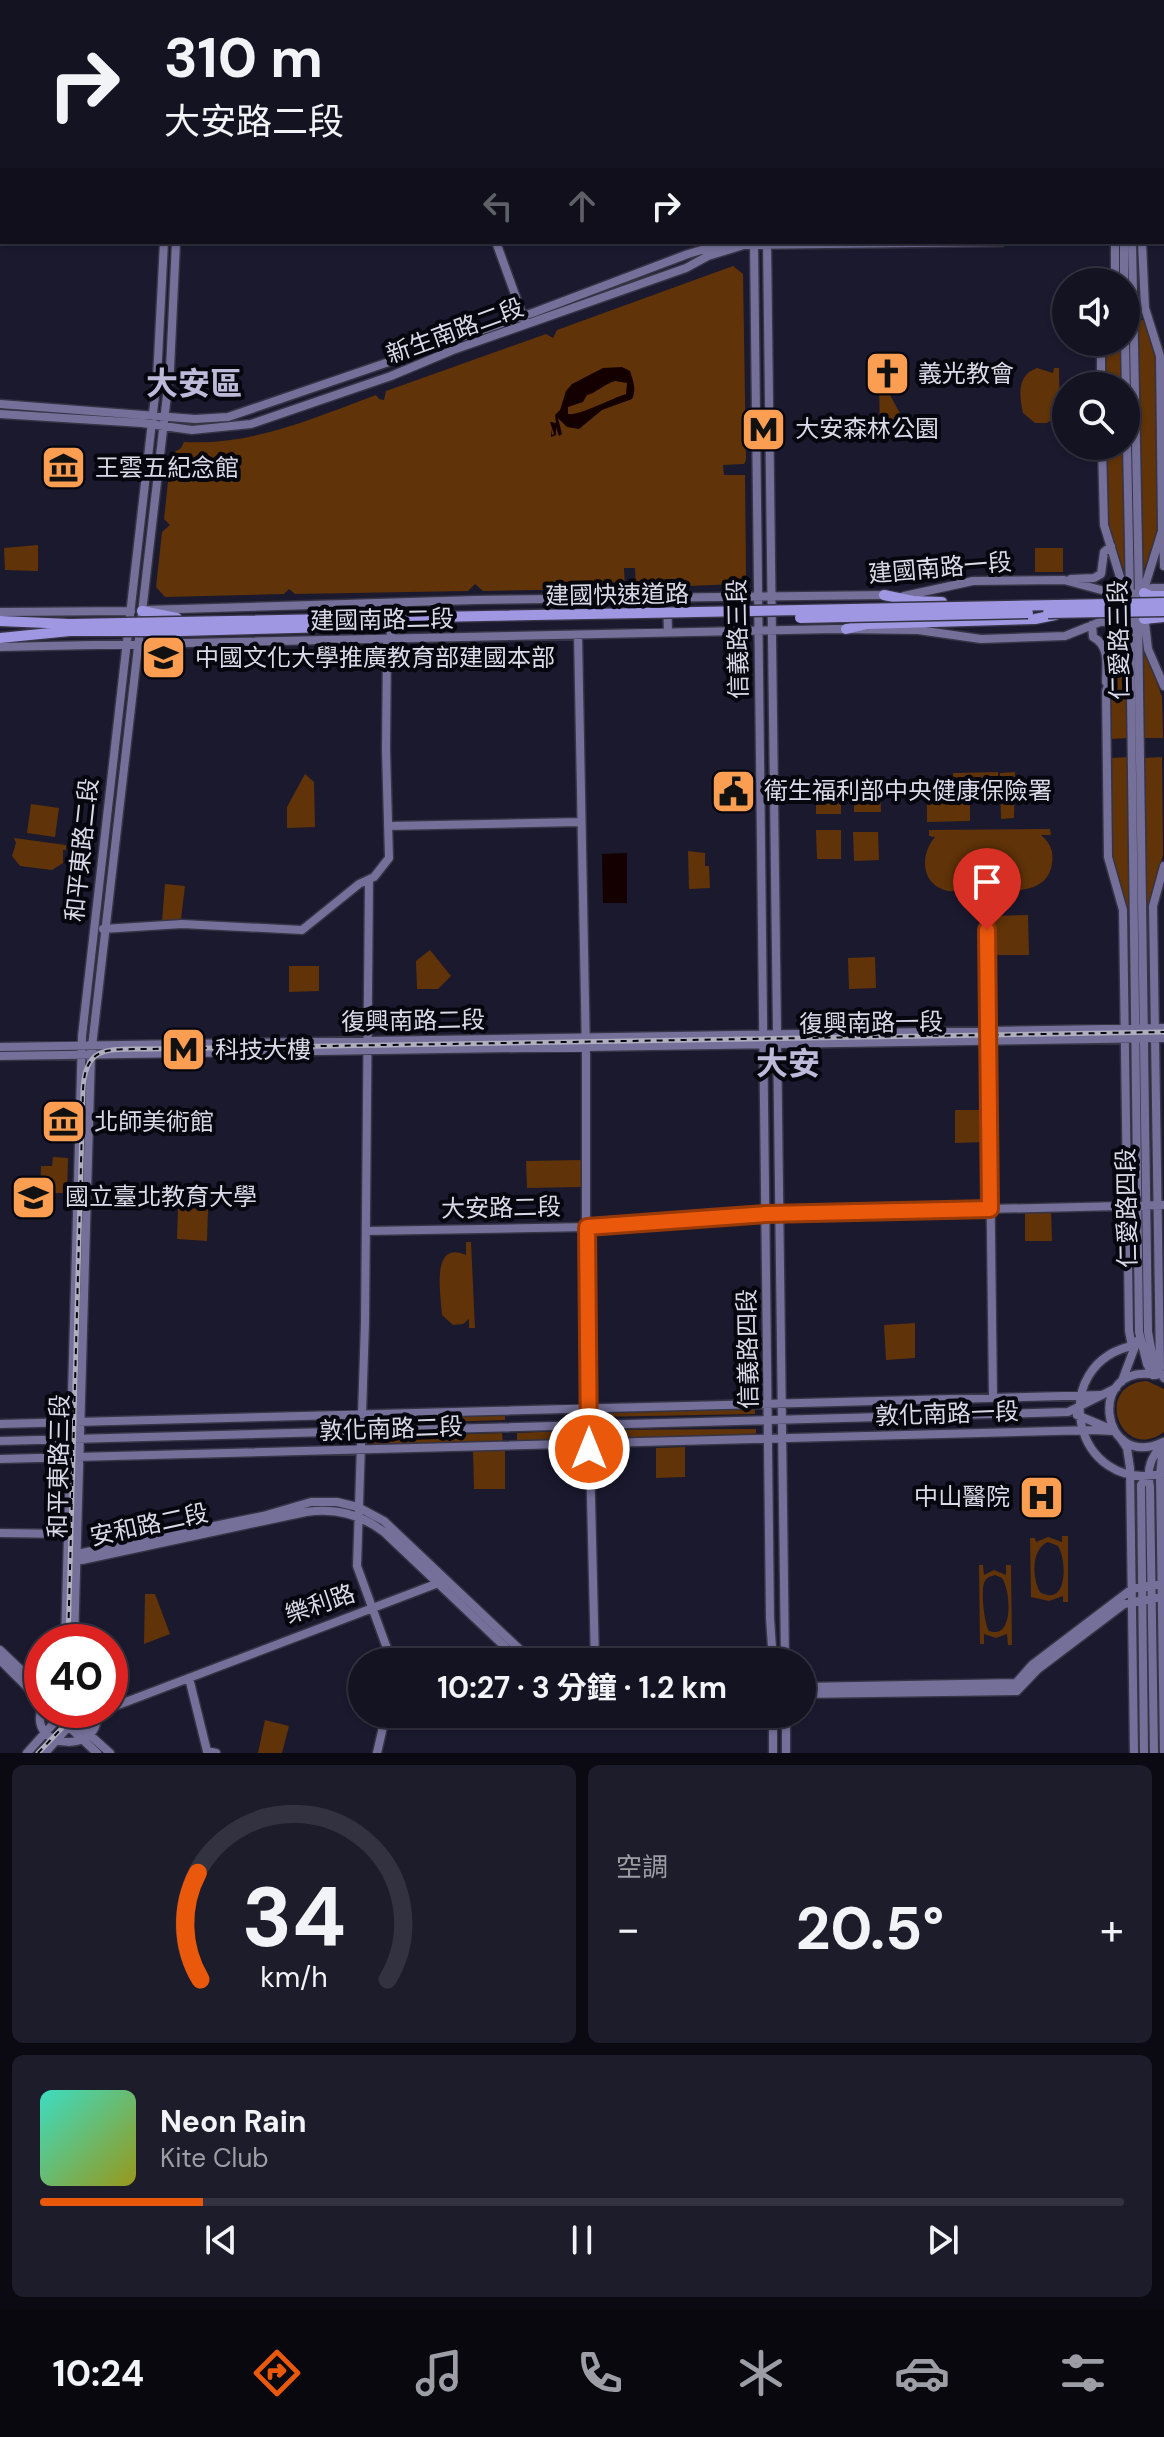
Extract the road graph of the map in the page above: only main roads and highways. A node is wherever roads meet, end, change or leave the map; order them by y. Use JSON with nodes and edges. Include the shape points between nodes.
{"nodes":[{"id":1,"x":164,"y":244,"type":"edge"},
{"id":2,"x":176,"y":244,"type":"edge"},
{"id":3,"x":497,"y":244,"type":"edge"},
{"id":4,"x":722,"y":244,"type":"edge"},
{"id":5,"x":750,"y":244,"type":"edge"},
{"id":6,"x":754,"y":244,"type":"edge"},
{"id":7,"x":768,"y":244,"type":"edge"},
{"id":8,"x":1115,"y":244,"type":"edge"},
{"id":9,"x":1124,"y":244,"type":"edge"},
{"id":10,"x":1132,"y":244,"type":"edge"},
{"id":11,"x":1142,"y":244,"type":"edge"},
{"id":12,"x":1115,"y":268,"type":"edge"},
{"id":13,"x":1124,"y":268,"type":"edge"},
{"id":14,"x":523,"y":316,"type":"junction"},
{"id":15,"x":526,"y":326,"type":"junction"},
{"id":16,"x":1126,"y":356,"type":"edge"},
{"id":17,"x":0,"y":404,"type":"edge"},
{"id":18,"x":0,"y":414,"type":"edge"},
{"id":19,"x":153,"y":414,"type":"junction"},
{"id":20,"x":164,"y":415,"type":"junction"},
{"id":21,"x":151,"y":424,"type":"junction"},
{"id":22,"x":163,"y":427,"type":"junction"},
{"id":23,"x":1102,"y":460,"type":"edge"},
{"id":24,"x":1162,"y":531,"type":"edge"},
{"id":25,"x":1111,"y":546,"type":"junction"},
{"id":26,"x":1164,"y":566,"type":"edge"},
{"id":27,"x":1064,"y":580,"type":"junction"},
{"id":28,"x":1164,"y":588,"type":"edge"},
{"id":29,"x":1134,"y":593,"type":"junction"},
{"id":30,"x":884,"y":595,"type":"junction"},
{"id":31,"x":1164,"y":596,"type":"edge"},
{"id":32,"x":765,"y":598,"type":"junction"},
{"id":33,"x":667,"y":599,"type":"junction"},
{"id":34,"x":390,"y":603,"type":"junction"},
{"id":35,"x":1111,"y":603,"type":"junction"},
{"id":36,"x":1164,"y":603,"type":"edge"},
{"id":37,"x":130,"y":611,"type":"junction"},
{"id":38,"x":142,"y":611,"type":"junction"},
{"id":39,"x":1164,"y":611,"type":"edge"},
{"id":40,"x":0,"y":612,"type":"edge"},
{"id":41,"x":1069,"y":613,"type":"junction"},
{"id":42,"x":446,"y":618,"type":"junction"},
{"id":43,"x":1134,"y":619,"type":"junction"},
{"id":44,"x":1164,"y":620,"type":"edge"},
{"id":45,"x":0,"y":623,"type":"edge"},
{"id":46,"x":1092,"y":625,"type":"junction"},
{"id":47,"x":70,"y":627,"type":"junction"},
{"id":48,"x":45,"y":628,"type":"junction"},
{"id":49,"x":846,"y":629,"type":"junction"},
{"id":50,"x":766,"y":630,"type":"junction"},
{"id":51,"x":0,"y":632,"type":"edge"},
{"id":52,"x":668,"y":632,"type":"junction"},
{"id":53,"x":578,"y":635,"type":"junction"},
{"id":54,"x":0,"y":638,"type":"edge"},
{"id":55,"x":391,"y":640,"type":"junction"},
{"id":56,"x":125,"y":644,"type":"junction"},
{"id":57,"x":138,"y":644,"type":"junction"},
{"id":58,"x":0,"y":647,"type":"edge"},
{"id":59,"x":1164,"y":686,"type":"edge"},
{"id":60,"x":1106,"y":691,"type":"junction"},
{"id":61,"x":580,"y":822,"type":"junction"},
{"id":62,"x":388,"y":826,"type":"junction"},
{"id":63,"x":1164,"y":866,"type":"edge"},
{"id":64,"x":371,"y":878,"type":"junction"},
{"id":65,"x":1153,"y":906,"type":"junction"},
{"id":66,"x":987,"y":912,"type":"dead end"},
{"id":67,"x":94,"y":928,"type":"junction"},
{"id":68,"x":105,"y":929,"type":"junction"},
{"id":69,"x":1144,"y":938,"type":"junction"},
{"id":70,"x":1135,"y":1033,"type":"junction"},
{"id":71,"x":1160,"y":1033,"type":"edge"},
{"id":72,"x":764,"y":1035,"type":"junction"},
{"id":73,"x":778,"y":1035,"type":"junction"},
{"id":74,"x":988,"y":1036,"type":"junction"},
{"id":75,"x":585,"y":1043,"type":"junction"},
{"id":76,"x":771,"y":1045,"type":"junction"},
{"id":77,"x":0,"y":1047,"type":"edge"},
{"id":78,"x":368,"y":1047,"type":"junction"},
{"id":79,"x":86,"y":1051,"type":"junction"},
{"id":80,"x":0,"y":1056,"type":"edge"},
{"id":81,"x":1152,"y":1205,"type":"edge"},
{"id":82,"x":1128,"y":1206,"type":"junction"},
{"id":83,"x":990,"y":1209,"type":"junction"},
{"id":84,"x":766,"y":1214,"type":"junction"},
{"id":85,"x":780,"y":1214,"type":"junction"},
{"id":86,"x":587,"y":1227,"type":"junction"},
{"id":87,"x":366,"y":1231,"type":"junction"},
{"id":88,"x":79,"y":1291,"type":"joint"},
{"id":89,"x":1147,"y":1346,"type":"edge"},
{"id":90,"x":1161,"y":1377,"type":"edge"},
{"id":91,"x":1119,"y":1384,"type":"junction"},
{"id":92,"x":1081,"y":1395,"type":"junction"},
{"id":93,"x":1102,"y":1395,"type":"junction"},
{"id":94,"x":993,"y":1397,"type":"junction"},
{"id":95,"x":769,"y":1403,"type":"junction"},
{"id":96,"x":782,"y":1403,"type":"junction"},
{"id":97,"x":589,"y":1408,"type":"junction"},
{"id":98,"x":1079,"y":1413,"type":"junction"},
{"id":99,"x":361,"y":1414,"type":"junction"},
{"id":100,"x":769,"y":1420,"type":"junction"},
{"id":101,"x":782,"y":1420,"type":"junction"},
{"id":102,"x":75,"y":1422,"type":"junction"},
{"id":103,"x":0,"y":1424,"type":"edge"},
{"id":104,"x":589,"y":1426,"type":"junction"},
{"id":105,"x":1082,"y":1430,"type":"junction"},
{"id":106,"x":360,"y":1432,"type":"junction"},
{"id":107,"x":1117,"y":1435,"type":"junction"},
{"id":108,"x":75,"y":1439,"type":"junction"},
{"id":109,"x":769,"y":1439,"type":"junction"},
{"id":110,"x":782,"y":1439,"type":"junction"},
{"id":111,"x":0,"y":1441,"type":"edge"},
{"id":112,"x":1164,"y":1442,"type":"edge"},
{"id":113,"x":589,"y":1444,"type":"junction"},
{"id":114,"x":359,"y":1450,"type":"junction"},
{"id":115,"x":74,"y":1457,"type":"junction"},
{"id":116,"x":0,"y":1459,"type":"edge"},
{"id":117,"x":1162,"y":1474,"type":"edge"},
{"id":118,"x":1130,"y":1475,"type":"junction"},
{"id":119,"x":1147,"y":1476,"type":"junction"},
{"id":120,"x":358,"y":1511,"type":"junction"},
{"id":121,"x":0,"y":1533,"type":"edge"},
{"id":122,"x":67,"y":1534,"type":"junction"},
{"id":123,"x":74,"y":1557,"type":"junction"},
{"id":124,"x":441,"y":1582,"type":"junction"},
{"id":125,"x":1163,"y":1583,"type":"edge"},
{"id":126,"x":1146,"y":1586,"type":"junction"},
{"id":127,"x":1132,"y":1589,"type":"junction"},
{"id":128,"x":1163,"y":1596,"type":"edge"},
{"id":129,"x":1147,"y":1598,"type":"junction"},
{"id":130,"x":1132,"y":1602,"type":"junction"},
{"id":131,"x":372,"y":1607,"type":"junction"},
{"id":132,"x":67,"y":1624,"type":"edge"},
{"id":133,"x":74,"y":1624,"type":"edge"},
{"id":134,"x":387,"y":1648,"type":"edge"},
{"id":135,"x":507,"y":1648,"type":"edge"},
{"id":136,"x":517,"y":1648,"type":"edge"},
{"id":137,"x":595,"y":1648,"type":"edge"},
{"id":138,"x":772,"y":1648,"type":"edge"},
{"id":139,"x":785,"y":1648,"type":"edge"},
{"id":140,"x":0,"y":1650,"type":"edge"},
{"id":141,"x":0,"y":1660,"type":"edge"},
{"id":142,"x":24,"y":1673,"type":"edge"},
{"id":143,"x":189,"y":1678,"type":"junction"},
{"id":144,"x":24,"y":1685,"type":"edge"},
{"id":145,"x":816,"y":1687,"type":"edge"},
{"id":146,"x":816,"y":1694,"type":"edge"},
{"id":147,"x":128,"y":1698,"type":"edge"},
{"id":148,"x":128,"y":1699,"type":"edge"},
{"id":149,"x":42,"y":1728,"type":"edge"},
{"id":150,"x":52,"y":1728,"type":"edge"},
{"id":151,"x":61,"y":1728,"type":"edge"},
{"id":152,"x":78,"y":1728,"type":"edge"},
{"id":153,"x":96,"y":1728,"type":"edge"},
{"id":154,"x":382,"y":1728,"type":"edge"},
{"id":155,"x":773,"y":1728,"type":"edge"},
{"id":156,"x":786,"y":1728,"type":"edge"},
{"id":157,"x":44,"y":1735,"type":"junction"},
{"id":158,"x":89,"y":1740,"type":"junction"},
{"id":159,"x":54,"y":1744,"type":"junction"},
{"id":160,"x":67,"y":1750,"type":"edge"},
{"id":161,"x":27,"y":1753,"type":"edge"},
{"id":162,"x":45,"y":1753,"type":"edge"},
{"id":163,"x":97,"y":1753,"type":"edge"},
{"id":164,"x":110,"y":1753,"type":"edge"},
{"id":165,"x":216,"y":1753,"type":"edge"},
{"id":166,"x":377,"y":1753,"type":"edge"},
{"id":167,"x":773,"y":1753,"type":"edge"},
{"id":168,"x":786,"y":1753,"type":"edge"},
{"id":169,"x":1134,"y":1753,"type":"edge"},
{"id":170,"x":1144,"y":1753,"type":"edge"},
{"id":171,"x":1154,"y":1753,"type":"edge"},
{"id":172,"x":1164,"y":1753,"type":"edge"}],
"edges":[{"from":1,"to":19,"type":"main road","name":"和平東路二段"},
{"from":2,"to":20,"type":"main road","name":"和平東路二段"},
{"from":3,"to":14,"type":"main road"},
{"from":4,"to":14,"type":"main road","name":"新生南路二段"},
{"from":5,"to":15,"type":"main road","name":"新生南路二段"},
{"from":6,"to":32,"type":"main road","name":"信義路三段"},
{"from":7,"to":32,"type":"main road","name":"信義路三段"},
{"from":8,"to":12,"type":"main road"},
{"from":9,"to":13,"type":"main road"},
{"from":10,"to":29,"type":"main road","name":"仁愛路三段"},
{"from":11,"to":24,"type":"main road","name":"仁愛路三段","via":[[1145,308],[1160,356]]},
{"from":14,"to":15,"type":"main road"},
{"from":14,"to":20,"type":"main road","name":"新生南路二段","via":[[228,417]]},
{"from":15,"to":22,"type":"main road","name":"新生南路二段","via":[[279,416],[220,429]]},
{"from":16,"to":29,"type":"main road","name":"仁愛路三段"},
{"from":17,"to":19,"type":"main road","name":"新生南路二段"},
{"from":18,"to":21,"type":"main road","name":"新生南路二段"},
{"from":19,"to":20,"type":"main road","name":"新生南路二段"},
{"from":19,"to":21,"type":"main road","name":"和平東路二段"},
{"from":20,"to":22,"type":"main road","name":"和平東路二段"},
{"from":21,"to":22,"type":"main road","name":"新生南路二段"},
{"from":21,"to":37,"type":"main road","name":"和平東路二段"},
{"from":22,"to":38,"type":"main road","name":"和平東路二段"},
{"from":23,"to":25,"type":"main road","name":"仁愛路三段","via":[[1104,525]]},
{"from":24,"to":26,"type":"main road"},
{"from":24,"to":29,"type":"main road","name":"仁愛路三段","via":[[1144,581]]},
{"from":25,"to":27,"type":"main road","via":[[1101,574]]},
{"from":25,"to":29,"type":"main road","name":"仁愛路三段","via":[[1124,582]]},
{"from":27,"to":29,"type":"main road","name":"建國南路一段","via":[[1116,594]]},
{"from":27,"to":30,"type":"main road","name":"建國南路一段","via":[[973,581],[909,596]]},
{"from":28,"to":29,"type":"main road","name":"建國南路一段"},
{"from":29,"to":31,"type":"highway"},
{"from":29,"to":43,"type":"main road","name":"仁愛路三段"},
{"from":29,"to":43,"type":"main road","name":"仁愛路三段"},
{"from":30,"to":32,"type":"main road","name":"建國南路一段"},
{"from":30,"to":35,"type":"highway","bridge":true,"via":[[913,601]]},
{"from":32,"to":33,"type":"main road","name":"建國南路二段"},
{"from":32,"to":50,"type":"main road","name":"信義路三段"},
{"from":32,"to":50,"type":"main road","name":"信義路三段"},
{"from":33,"to":34,"type":"main road","name":"建國南路二段"},
{"from":33,"to":52,"type":"main road"},
{"from":34,"to":38,"type":"main road","name":"建國南路二段"},
{"from":34,"to":55,"type":"main road"},
{"from":35,"to":36,"type":"highway","name":"建國快速道路","bridge":true},
{"from":35,"to":42,"type":"highway","name":"建國快速道路","bridge":true},
{"from":37,"to":38,"type":"main road","name":"建國南路二段"},
{"from":37,"to":40,"type":"main road","name":"建國南路二段"},
{"from":37,"to":56,"type":"main road","name":"和平東路二段"},
{"from":38,"to":42,"type":"highway","bridge":true,"via":[[177,618]]},
{"from":38,"to":57,"type":"main road","name":"和平東路二段"},
{"from":39,"to":41,"type":"highway","name":"建國快速道路","bridge":true},
{"from":41,"to":47,"type":"highway","name":"建國快速道路","bridge":true,"via":[[182,631]]},
{"from":41,"to":49,"type":"highway","bridge":true},
{"from":42,"to":47,"type":"highway","name":"建國快速道路","bridge":true},
{"from":43,"to":44,"type":"highway"},
{"from":43,"to":46,"type":"main road"},
{"from":43,"to":59,"type":"main road","name":"仁愛路三段"},
{"from":43,"to":60,"type":"main road","name":"仁愛路三段"},
{"from":43,"to":69,"type":"main road","name":"仁愛路三段"},
{"from":43,"to":70,"type":"main road","name":"仁愛路三段"},
{"from":45,"to":47,"type":"highway","name":"建國快速道路"},
{"from":45,"to":48,"type":"highway","name":"建國快速道路"},
{"from":46,"to":49,"type":"main road","via":[[1065,636],[981,639],[918,630]]},
{"from":46,"to":60,"type":"main road","via":[[1093,637],[1105,647]]},
{"from":47,"to":48,"type":"highway","name":"建國快速道路"},
{"from":47,"to":54,"type":"highway","name":"建國快速道路"},
{"from":48,"to":51,"type":"highway","name":"建國快速道路"},
{"from":49,"to":50,"type":"main road"},
{"from":50,"to":52,"type":"main road","name":"建國南路二段"},
{"from":50,"to":72,"type":"main road","name":"信義路三段"},
{"from":50,"to":73,"type":"main road","name":"信義路三段"},
{"from":52,"to":53,"type":"main road","name":"建國南路二段"},
{"from":53,"to":55,"type":"main road","name":"建國南路二段"},
{"from":53,"to":61,"type":"main road"},
{"from":55,"to":57,"type":"main road","name":"建國南路二段"},
{"from":55,"to":62,"type":"main road"},
{"from":56,"to":57,"type":"main road","name":"建國南路二段"},
{"from":56,"to":58,"type":"main road","name":"建國南路二段"},
{"from":56,"to":67,"type":"main road","name":"和平東路二段"},
{"from":57,"to":68,"type":"main road","name":"和平東路二段"},
{"from":60,"to":70,"type":"main road","name":"仁愛路三段","via":[[1108,857],[1123,910]]},
{"from":61,"to":62,"type":"main road"},
{"from":61,"to":75,"type":"main road"},
{"from":62,"to":64,"type":"main road","via":[[388,858]]},
{"from":63,"to":65,"type":"main road"},
{"from":64,"to":68,"type":"main road","via":[[302,930],[182,924]]},
{"from":64,"to":78,"type":"main road"},
{"from":65,"to":69,"type":"main road"},
{"from":65,"to":71,"type":"main road"},
{"from":66,"to":74,"type":"main road"},
{"from":67,"to":68,"type":"main road"},
{"from":67,"to":79,"type":"main road","name":"和平東路二段"},
{"from":68,"to":79,"type":"main road","name":"和平東路二段"},
{"from":69,"to":70,"type":"main road","name":"仁愛路三段"},
{"from":70,"to":71,"type":"main road","name":"復興南路一段"},
{"from":70,"to":74,"type":"main road","name":"復興南路一段"},
{"from":70,"to":81,"type":"main road","name":"仁愛路四段"},
{"from":70,"to":82,"type":"main road","name":"仁愛路四段"},
{"from":71,"to":81,"type":"main road","name":"仁愛路四段"},
{"from":72,"to":73,"type":"main road","name":"復興南路二段"},
{"from":72,"to":75,"type":"main road","name":"復興南路二段"},
{"from":72,"to":76,"type":"main road","name":"信義路四段"},
{"from":73,"to":74,"type":"main road","name":"復興南路一段"},
{"from":73,"to":76,"type":"main road","name":"信義路四段"},
{"from":74,"to":76,"type":"main road","name":"復興南路一段"},
{"from":74,"to":83,"type":"main road"},
{"from":75,"to":76,"type":"main road","name":"復興南路二段"},
{"from":75,"to":78,"type":"main road","name":"復興南路二段"},
{"from":75,"to":86,"type":"main road"},
{"from":76,"to":84,"type":"main road","name":"信義路四段"},
{"from":76,"to":85,"type":"main road","name":"信義路四段"},
{"from":77,"to":79,"type":"main road","name":"復興南路二段"},
{"from":78,"to":79,"type":"main road","name":"復興南路二段"},
{"from":78,"to":87,"type":"main road"},
{"from":79,"to":80,"type":"main road","name":"復興南路二段"},
{"from":79,"to":88,"type":"main road","name":"和平東路二段"},
{"from":81,"to":82,"type":"main road","name":"大安路二段"},
{"from":81,"to":89,"type":"main road","name":"仁愛路四段"},
{"from":81,"to":89,"type":"main road","name":"仁愛路四段","via":[[1139,1332]]},
{"from":82,"to":83,"type":"main road","name":"大安路二段"},
{"from":82,"to":89,"type":"main road","name":"仁愛路四段","via":[[1129,1331]]},
{"from":83,"to":85,"type":"main road","name":"大安路二段"},
{"from":83,"to":94,"type":"main road"},
{"from":84,"to":85,"type":"main road","name":"大安路二段"},
{"from":84,"to":86,"type":"main road","name":"大安路二段"},
{"from":84,"to":95,"type":"main road","name":"信義路四段"},
{"from":85,"to":96,"type":"main road","name":"信義路四段"},
{"from":86,"to":87,"type":"main road","name":"大安路二段"},
{"from":86,"to":97,"type":"main road"},
{"from":87,"to":99,"type":"main road"},
{"from":88,"to":102,"type":"main road","name":"和平東路三段"},
{"from":89,"to":90,"type":"main road","name":"仁愛路四段"},
{"from":89,"to":90,"type":"main road","name":"仁愛路四段"},
{"from":89,"to":91,"type":"main road","name":"仁愛路四段"},
{"from":89,"to":92,"type":"main road","via":[[1116,1351],[1100,1362]]},
{"from":90,"to":91,"type":"main road","name":"敦化南路一段","via":[[1137,1374]]},
{"from":91,"to":93,"type":"main road","name":"敦化南路一段"},
{"from":91,"to":107,"type":"main road","name":"仁愛路四段","via":[[1108,1407]]},
{"from":92,"to":93,"type":"main road","name":"敦化南路一段"},
{"from":92,"to":94,"type":"main road","name":"敦化南路一段"},
{"from":92,"to":98,"type":"main road"},
{"from":93,"to":98,"type":"main road","name":"敦化南路一段"},
{"from":94,"to":96,"type":"main road","name":"敦化南路一段"},
{"from":95,"to":96,"type":"main road","name":"敦化南路二段"},
{"from":95,"to":97,"type":"main road","name":"敦化南路二段"},
{"from":95,"to":100,"type":"main road","name":"信義路四段"},
{"from":96,"to":101,"type":"main road","name":"信義路四段"},
{"from":97,"to":99,"type":"main road","name":"敦化南路二段"},
{"from":97,"to":104,"type":"main road"},
{"from":98,"to":101,"type":"main road","name":"敦化南路一段"},
{"from":98,"to":105,"type":"main road"},
{"from":98,"to":107,"type":"main road","name":"敦化南路一段"},
{"from":99,"to":102,"type":"main road","name":"敦化南路二段"},
{"from":99,"to":106,"type":"main road"},
{"from":100,"to":101,"type":"main road","name":"敦化南路一段"},
{"from":100,"to":104,"type":"main road","name":"敦化南路二段"},
{"from":100,"to":109,"type":"main road","name":"信義路四段"},
{"from":101,"to":110,"type":"main road","name":"信義路四段"},
{"from":102,"to":103,"type":"main road","name":"敦化南路二段"},
{"from":102,"to":108,"type":"main road","name":"和平東路三段"},
{"from":104,"to":106,"type":"main road","name":"敦化南路二段"},
{"from":104,"to":113,"type":"main road"},
{"from":105,"to":107,"type":"main road","name":"敦化南路一段"},
{"from":105,"to":110,"type":"main road","name":"敦化南路一段"},
{"from":105,"to":118,"type":"main road","via":[[1100,1459]]},
{"from":106,"to":108,"type":"main road","name":"敦化南路二段"},
{"from":106,"to":114,"type":"main road"},
{"from":107,"to":112,"type":"main road","via":[[1140,1447]]},
{"from":107,"to":118,"type":"main road","via":[[1129,1456]]},
{"from":108,"to":111,"type":"main road","name":"敦化南路二段"},
{"from":108,"to":115,"type":"main road","name":"和平東路三段"},
{"from":109,"to":110,"type":"main road","name":"敦化南路二段"},
{"from":109,"to":113,"type":"main road","name":"敦化南路二段"},
{"from":109,"to":138,"type":"main road","name":"信義路四段"},
{"from":110,"to":139,"type":"main road","name":"信義路四段"},
{"from":112,"to":117,"type":"main road"},
{"from":112,"to":119,"type":"main road","via":[[1152,1456]]},
{"from":113,"to":114,"type":"main road","name":"敦化南路二段"},
{"from":113,"to":137,"type":"main road"},
{"from":114,"to":115,"type":"main road","name":"敦化南路二段"},
{"from":114,"to":120,"type":"main road"},
{"from":115,"to":116,"type":"main road","name":"敦化南路二段"},
{"from":115,"to":122,"type":"main road","name":"和平東路三段"},
{"from":115,"to":123,"type":"main road","name":"和平東路三段"},
{"from":117,"to":119,"type":"main road"},
{"from":117,"to":125,"type":"main road"},
{"from":118,"to":119,"type":"main road"},
{"from":118,"to":127,"type":"main road"},
{"from":119,"to":126,"type":"main road","via":[[1141,1485]]},
{"from":120,"to":123,"type":"main road","name":"安和路二段","via":[[306,1512]]},
{"from":120,"to":124,"type":"main road","name":"安和路二段"},
{"from":120,"to":131,"type":"main road","via":[[357,1566]]},
{"from":121,"to":122,"type":"main road"},
{"from":122,"to":123,"type":"main road","name":"和平東路三段"},
{"from":123,"to":132,"type":"main road","name":"和平東路三段"},
{"from":123,"to":133,"type":"main road","name":"和平東路三段"},
{"from":124,"to":131,"type":"main road"},
{"from":124,"to":135,"type":"main road","name":"安和路二段"},
{"from":124,"to":136,"type":"main road","name":"安和路二段"},
{"from":125,"to":126,"type":"main road"},
{"from":125,"to":128,"type":"main road"},
{"from":126,"to":127,"type":"main road"},
{"from":126,"to":129,"type":"main road"},
{"from":127,"to":130,"type":"main road"},
{"from":127,"to":145,"type":"main road","via":[[1016,1683]]},
{"from":128,"to":129,"type":"main road"},
{"from":128,"to":172,"type":"main road"},
{"from":129,"to":130,"type":"main road"},
{"from":129,"to":170,"type":"main road"},
{"from":129,"to":171,"type":"main road"},
{"from":130,"to":146,"type":"main road","via":[[1038,1669],[1017,1691]]},
{"from":130,"to":169,"type":"main road"},
{"from":131,"to":134,"type":"main road"},
{"from":131,"to":143,"type":"main road","name":"樂利路"},
{"from":131,"to":147,"type":"main road","name":"樂利路"},
{"from":140,"to":142,"type":"main road"},
{"from":141,"to":144,"type":"main road"},
{"from":143,"to":148,"type":"main road","name":"樂利路"},
{"from":143,"to":165,"type":"main road","via":[[207,1751]]},
{"from":149,"to":157,"type":"main road"},
{"from":150,"to":157,"type":"main road"},
{"from":151,"to":159,"type":"main road"},
{"from":152,"to":158,"type":"main road"},
{"from":153,"to":158,"type":"main road"},
{"from":154,"to":166,"type":"main road"},
{"from":155,"to":167,"type":"main road"},
{"from":156,"to":168,"type":"main road"},
{"from":157,"to":159,"type":"main road"},
{"from":157,"to":161,"type":"main road"},
{"from":158,"to":160,"type":"main road"},
{"from":158,"to":163,"type":"main road"},
{"from":158,"to":164,"type":"main road"},
{"from":159,"to":160,"type":"main road"},
{"from":159,"to":162,"type":"main road"}]}
